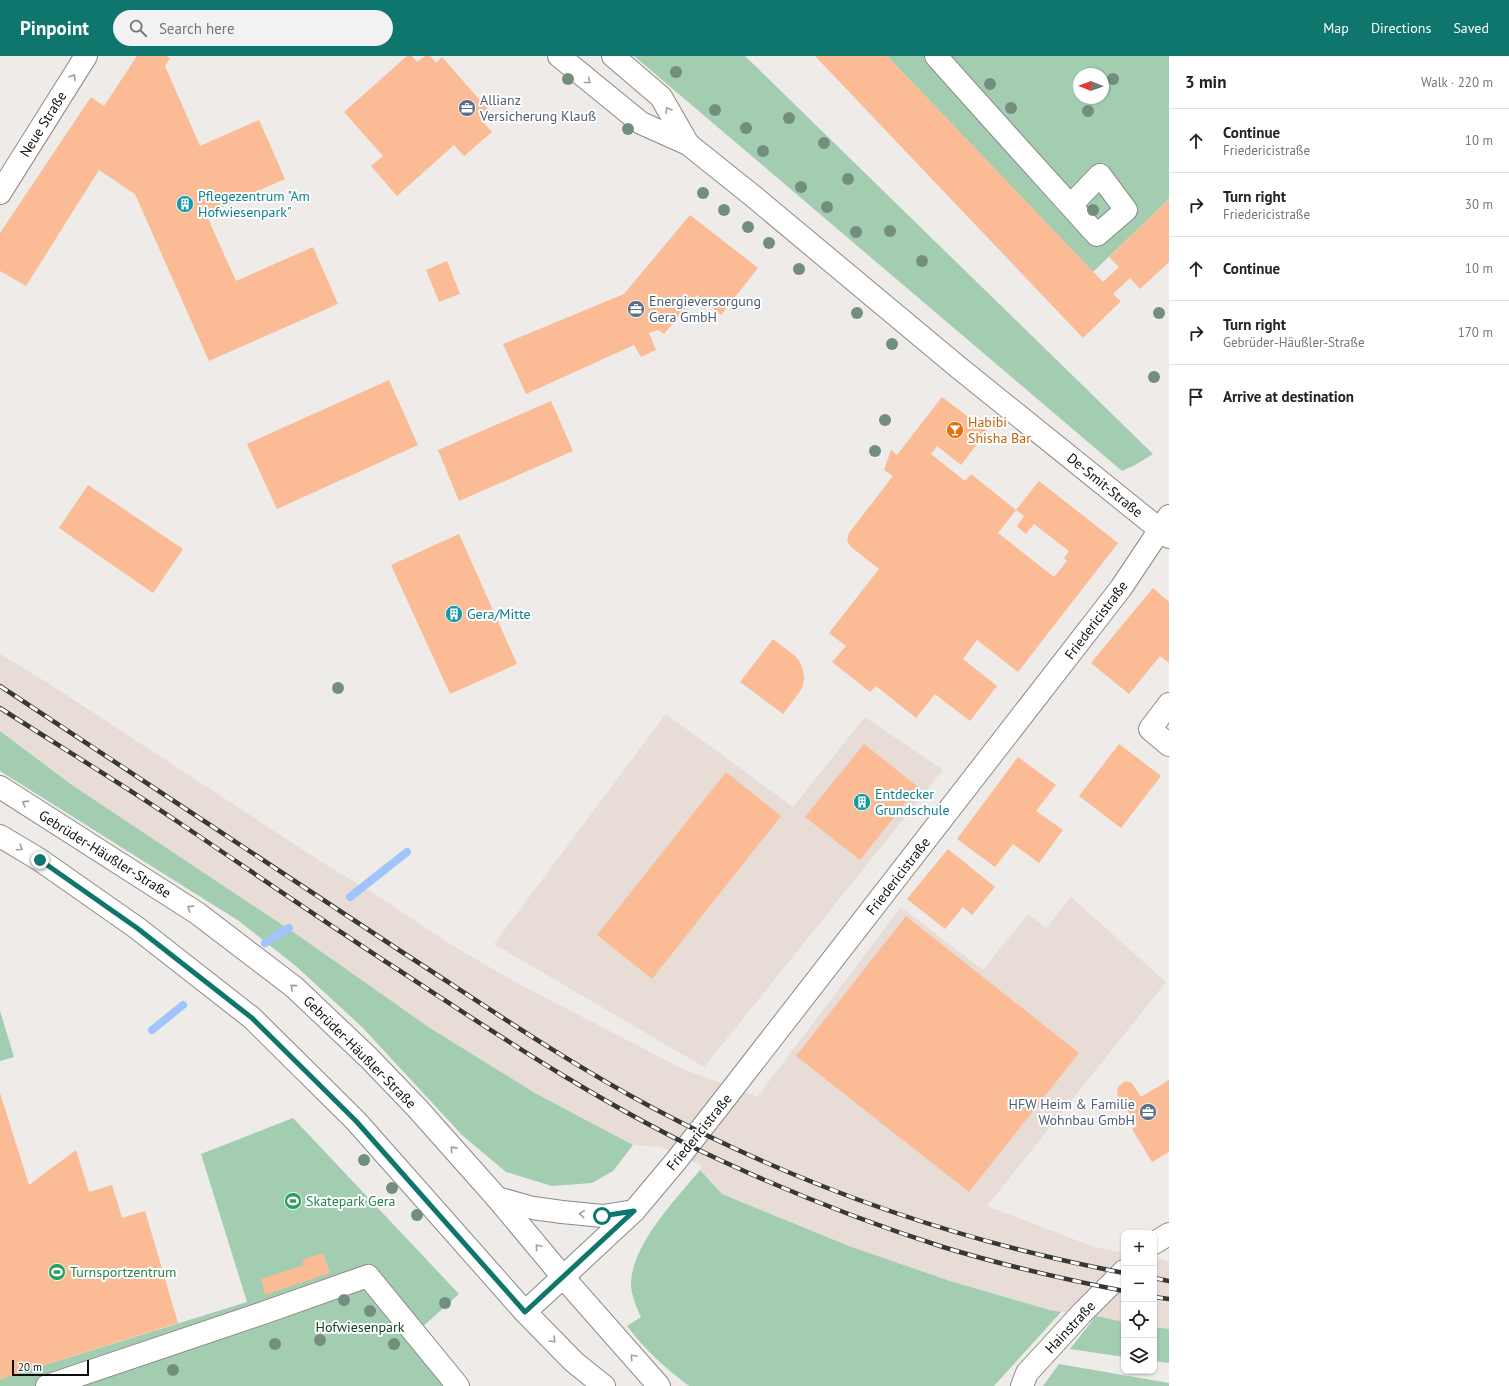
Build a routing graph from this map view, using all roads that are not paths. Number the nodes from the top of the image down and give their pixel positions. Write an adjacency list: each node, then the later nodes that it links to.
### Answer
1 (86, 56): 6 (main road, Neue Straße, one-way to 1)
2 (559, 56): 5 (main road, one-way to 5)
3 (613, 56): 5 (main road, one-way to 3)
4 (936, 56): 7 (main road)
5 (688, 144): 8 (main road, De-Smit-Straße)
6 (0, 193)
7 (1070, 205)
8 (1166, 528): 14 (main road, Friedericistraße)
9 (1169, 704): 10 (main road)
10 (1169, 745)
11 (0, 787): 13 (main road, Gebrüder-Häußler-Straße, one-way to 11)
12 (0, 836): 19 (main road, one-way to 19)
13 (497, 1198): 14 (main road, one-way to 13); 18 (main road, Gebrüder-Häußler-Straße, one-way to 13)
14 (634, 1211): 18 (main road, Friedericistraße)
15 (1169, 1234): 16 (main road)
16 (1157, 1241)
17 (1121, 1274): 24 (main road, Hainstraße)
18 (563, 1277): 19 (main road, Friedericistraße); 23 (main road, Gebrüder-Häußler-Straße, one-way to 18)
19 (525, 1312): 22 (main road, one-way to 22)
20 (48, 1386): 21 (main road)
21 (458, 1386)
22 (604, 1386)
23 (659, 1386)
24 (1022, 1386)

